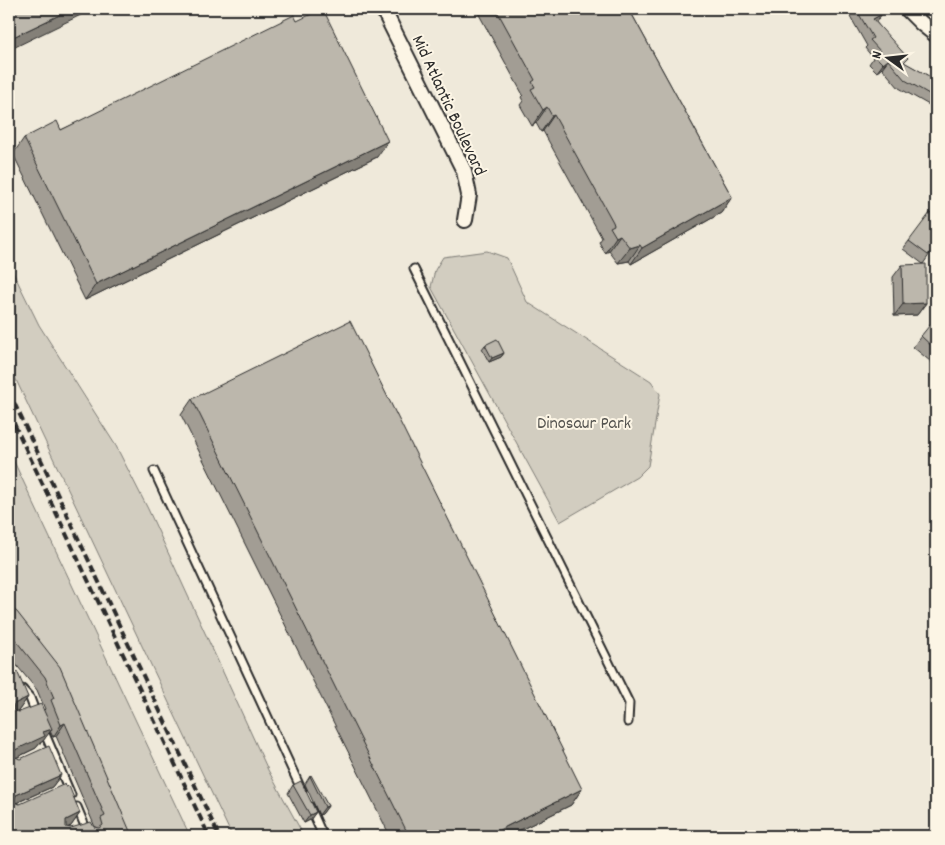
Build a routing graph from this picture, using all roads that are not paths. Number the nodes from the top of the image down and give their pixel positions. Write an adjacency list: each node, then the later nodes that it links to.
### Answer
1 (384, 9): 4 (street, Mid Atlantic Boulevard)
2 (907, 9): 3 (street)
3 (936, 35)
4 (464, 220)
5 (414, 269): 10 (lane)
6 (154, 471): 18 (lane)
7 (19, 685): 8 (lane)
8 (34, 709): 9 (lane); 11 (lane)
9 (26, 712)
10 (628, 722)
11 (51, 747): 12 (lane); 13 (lane)
12 (42, 751)
13 (68, 786): 14 (lane); 15 (lane)
14 (59, 790)
15 (85, 826): 16 (lane); 17 (lane)
16 (77, 829)
17 (89, 836)
18 (323, 836)

